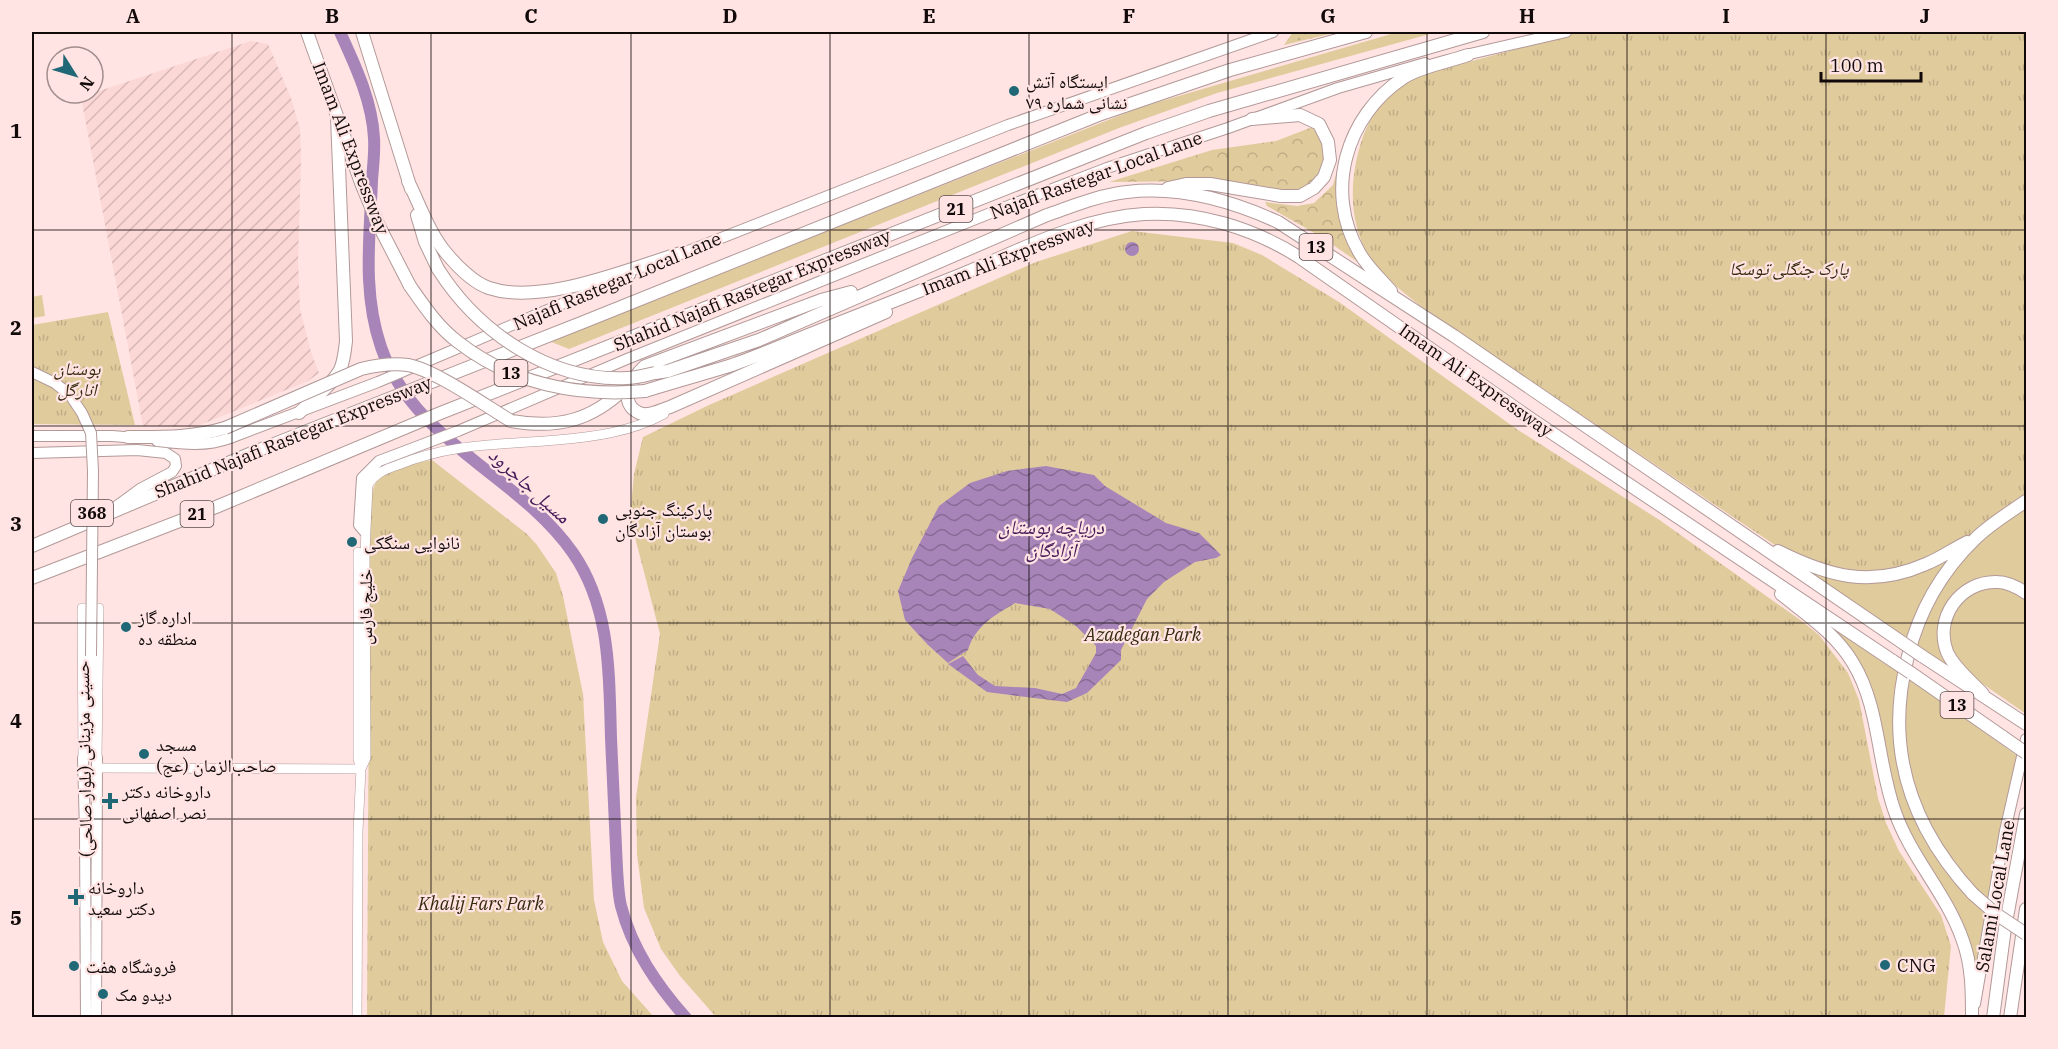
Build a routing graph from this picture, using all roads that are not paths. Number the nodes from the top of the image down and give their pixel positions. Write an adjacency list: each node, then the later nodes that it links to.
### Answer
1 (307, 32): 8 (highway, Imam Ali Expressway / 13)
2 (362, 32): 10 (highway, Imam Ali Expressway / 13)
3 (1273, 32): 12 (main road, Najafi Rastegar Local Lane)
4 (1365, 32): 26 (highway, Shahid Najafi Rastegar Expressway / 21)
5 (1483, 32): 33 (highway, Shahid Najafi Rastegar Expressway / 21)
6 (1566, 32): 7 (main road, Najafi Rastegar Local Lane)
7 (1468, 55): 9 (main road, Najafi Rastegar Local Lane); 15 (highway)
8 (337, 117): 13 (highway, Imam Ali Expressway / 13, bridge); 19 (highway)
9 (1252, 119): 11 (highway); 27 (main road, Najafi Rastegar Local Lane)
10 (408, 181): 12 (highway); 14 (highway, Imam Ali Expressway / 13, bridge)
11 (1152, 191): 14 (highway, Imam Ali Expressway / 13); 15 (highway, Imam Ali Expressway / 13)
12 (684, 252): 19 (main road, Najafi Rastegar Local Lane)
13 (1002, 258): 18 (highway); 32 (highway, Imam Ali Expressway / 13)
14 (890, 282): 17 (highway)
15 (1402, 303): 28 (highway, Imam Ali Expressway / 13)
16 (32, 372): 39 (main road, حسینی مزینانی (بلوار صالحی) / 368, bridge)
17 (632, 381): 18 (highway); 22 (highway, bridge)
18 (711, 389): 27 (main road, خلیج فارس)
19 (299, 413): 22 (main road, Najafi Rastegar Local Lane)
20 (32, 436): 21 (main road, Najafi Rastegar Local Lane)
21 (94, 436): 22 (main road, Najafi Rastegar Local Lane); 23 (main road)
22 (128, 437)
23 (95, 452): 24 (main road); 26 (main road)
24 (32, 453)
25 (2026, 501): 29 (highway)
26 (107, 513): 30 (highway, Shahid Najafi Rastegar Expressway / 21)
27 (365, 532): 40 (main road, خلیج فارس)
28 (1746, 536): 29 (highway); 35 (highway, Imam Ali Expressway / 13, bridge)
29 (1977, 537): 43 (highway, bridge)
30 (32, 546)
31 (358, 552): 40 (main road, خلیج فارس)
32 (1734, 555): 38 (highway, Imam Ali Expressway / 13, bridge); 47 (highway)
33 (32, 578)
34 (2026, 593): 35 (highway)
35 (1983, 694): 36 (highway, Imam Ali Expressway / 13)
36 (2026, 724)
37 (2026, 739): 47 (main road, Salami Local Lane)
38 (2026, 753)
39 (90, 760): 39 (main road, حسینی مزینانی (بلوار صالحی) / 368); 40 (main road); 44 (main road, حسینی مزینانی (بلوار صالحی) / 368); 45 (main road, حسینی مزینانی (بلوار صالحی) / 368)
40 (361, 768): 46 (main road, خلیج فارس)
41 (2026, 814): 48 (highway)
42 (2026, 909): 49 (highway)
43 (2026, 934)
44 (86, 1017)
45 (96, 1017)
46 (357, 1017)
47 (1972, 1017)
48 (1993, 1017)
49 (2010, 1017)

